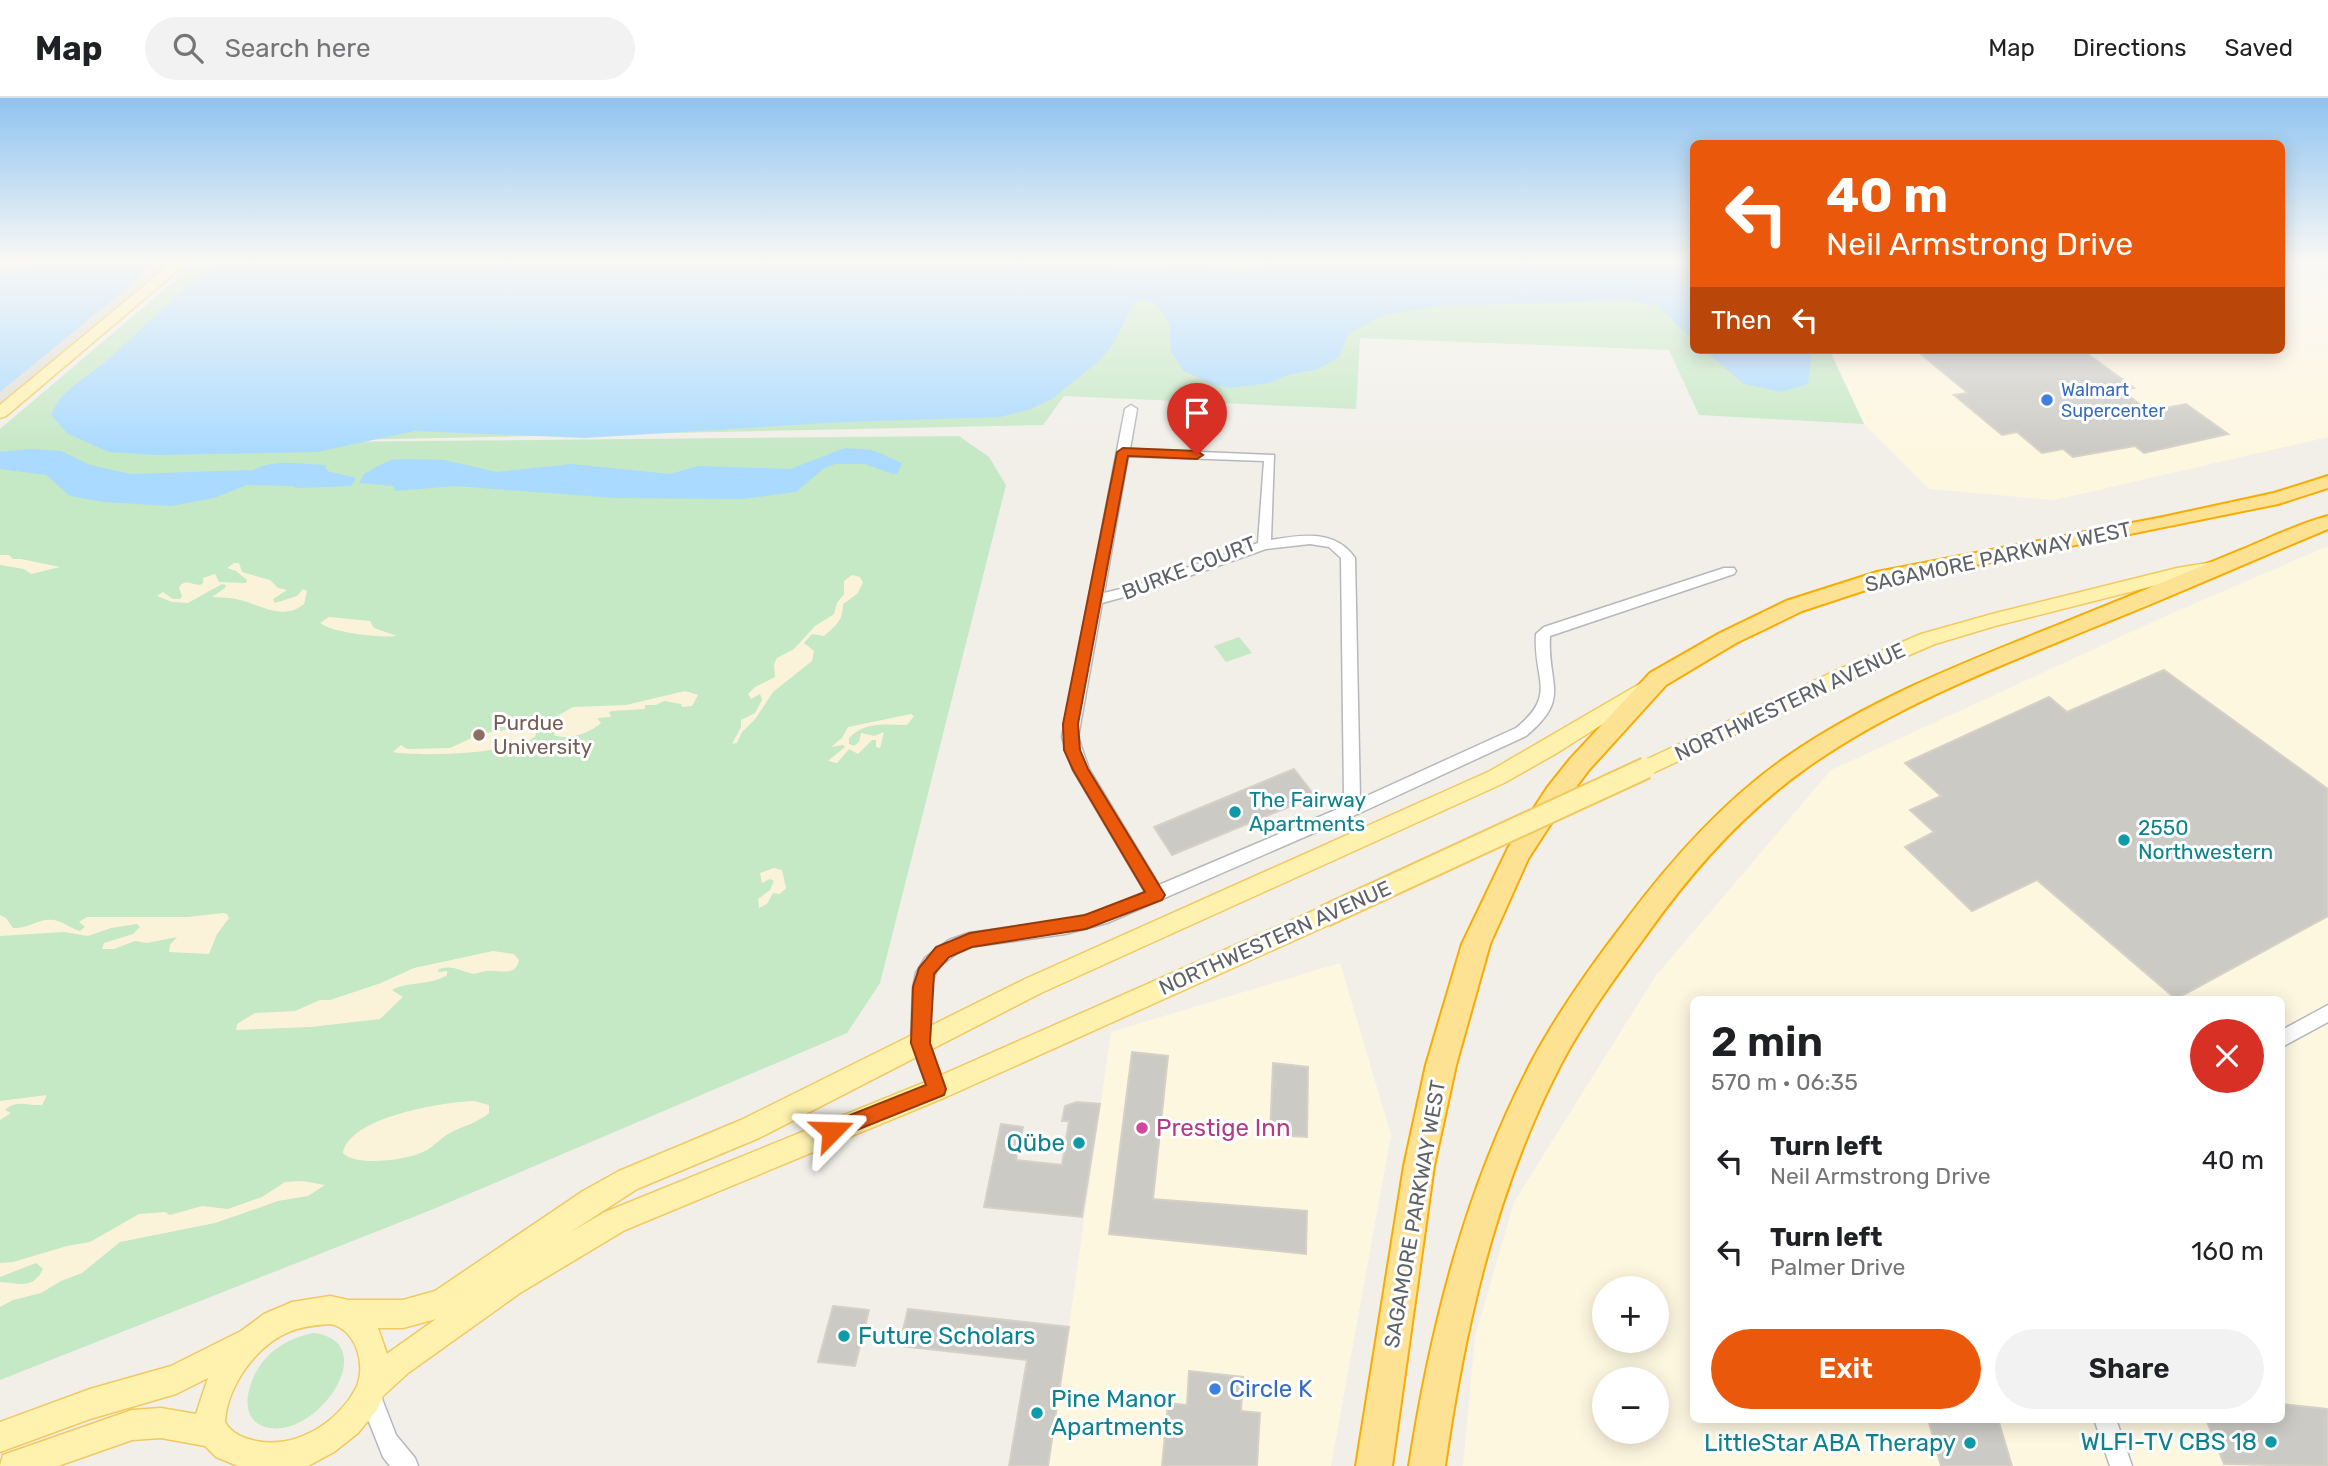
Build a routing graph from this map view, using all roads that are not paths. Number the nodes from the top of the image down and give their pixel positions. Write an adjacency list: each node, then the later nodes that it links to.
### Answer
1 (106, 325): 3 (main road)
2 (1130, 409): 4 (street)
3 (0, 413)
4 (1123, 452): 7 (street, BURKE COURT); 10 (street)
5 (2328, 482): 11 (highway, SAGAMORE PARKWAY WEST)
6 (2328, 522): 8 (highway)
7 (1264, 545): 10 (street, BURKE COURT); 12 (street)
8 (2214, 568): 17 (main road, NORTHWESTERN AVENUE, bridge); 28 (highway)
9 (1729, 571): 12 (street)
10 (1095, 600): 13 (street)
11 (1658, 679): 16 (main road); 27 (highway, SAGAMORE PARKWAY WEST)
12 (1356, 808): 13 (street)
13 (1156, 895): 16 (street)
14 (2328, 1013): 15 (street)
15 (2285, 1038)
16 (920, 1043): 17 (street); 18 (main road)
17 (937, 1089): 20 (main road, NORTHWESTERN AVENUE)
18 (347, 1314): 19 (main road); 20 (main road)
19 (256, 1337): 22 (main road); 23 (main road)
20 (371, 1390): 24 (main road); 26 (street)
21 (2106, 1423): 29 (street)
22 (213, 1432): 24 (main road); 25 (main road)
23 (0, 1437)
24 (297, 1462)
25 (13, 1466)
26 (407, 1466)
27 (1374, 1466)
28 (1427, 1466)
29 (2121, 1466)

